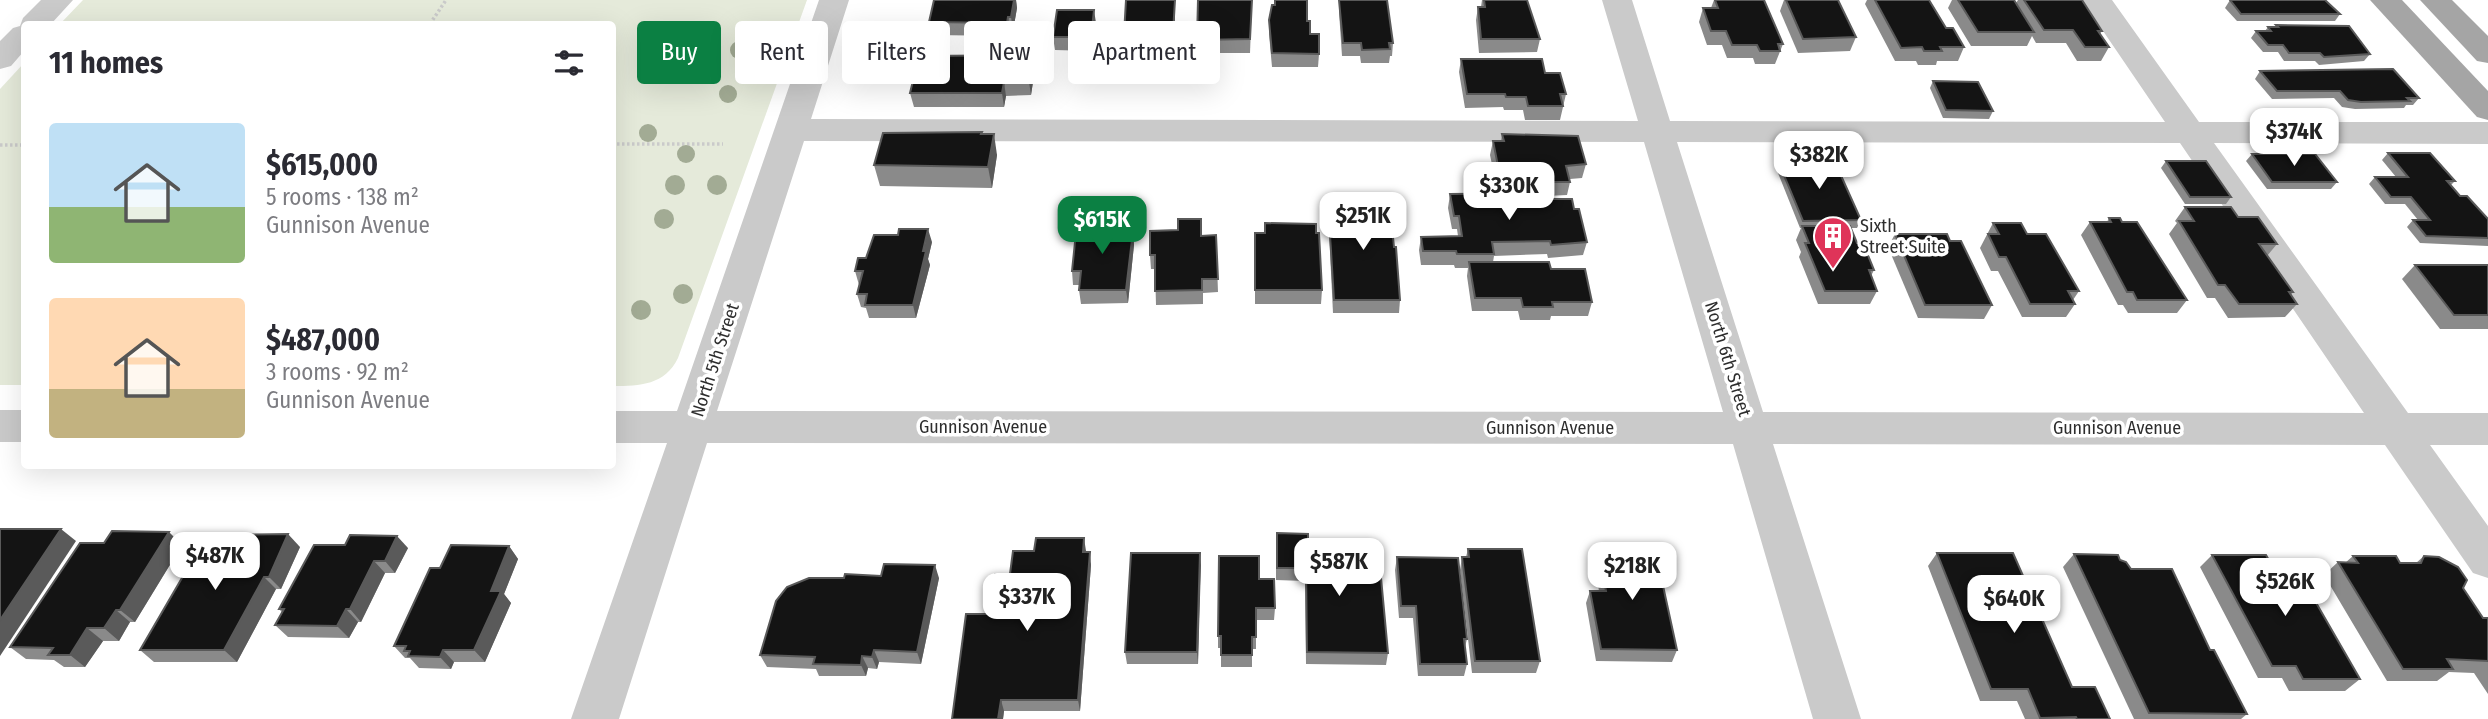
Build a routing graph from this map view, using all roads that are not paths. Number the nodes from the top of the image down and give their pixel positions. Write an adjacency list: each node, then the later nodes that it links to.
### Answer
1 (58, 0): 7 (street)
2 (834, 0): 12 (street, North 5th Street)
3 (1617, 0): 13 (street, North 6th Street)
4 (2097, 0): 14 (street)
5 (2385, 0): 11 (main road)
6 (2435, 0): 9 (main road)
7 (37, 21)
8 (21, 37): 10 (street)
9 (2488, 54)
10 (0, 59)
11 (2488, 110)
12 (791, 130): 13 (street); 19 (street, North 5th Street)
13 (1656, 133): 14 (street); 20 (street, North 6th Street)
14 (2190, 133): 15 (street); 21 (street)
15 (2488, 134)
16 (0, 426): 17 (street)
17 (21, 426)
18 (616, 427): 19 (street, Gunnison Avenue)
19 (693, 427): 20 (street, Gunnison Avenue); 24 (street, North 5th Street)
20 (1749, 428): 21 (street, Gunnison Avenue); 25 (street, North 6th Street)
21 (2397, 429): 22 (street, Gunnison Avenue); 23 (street)
22 (2488, 429)
23 (2488, 560)
24 (595, 719)
25 (1837, 719)

